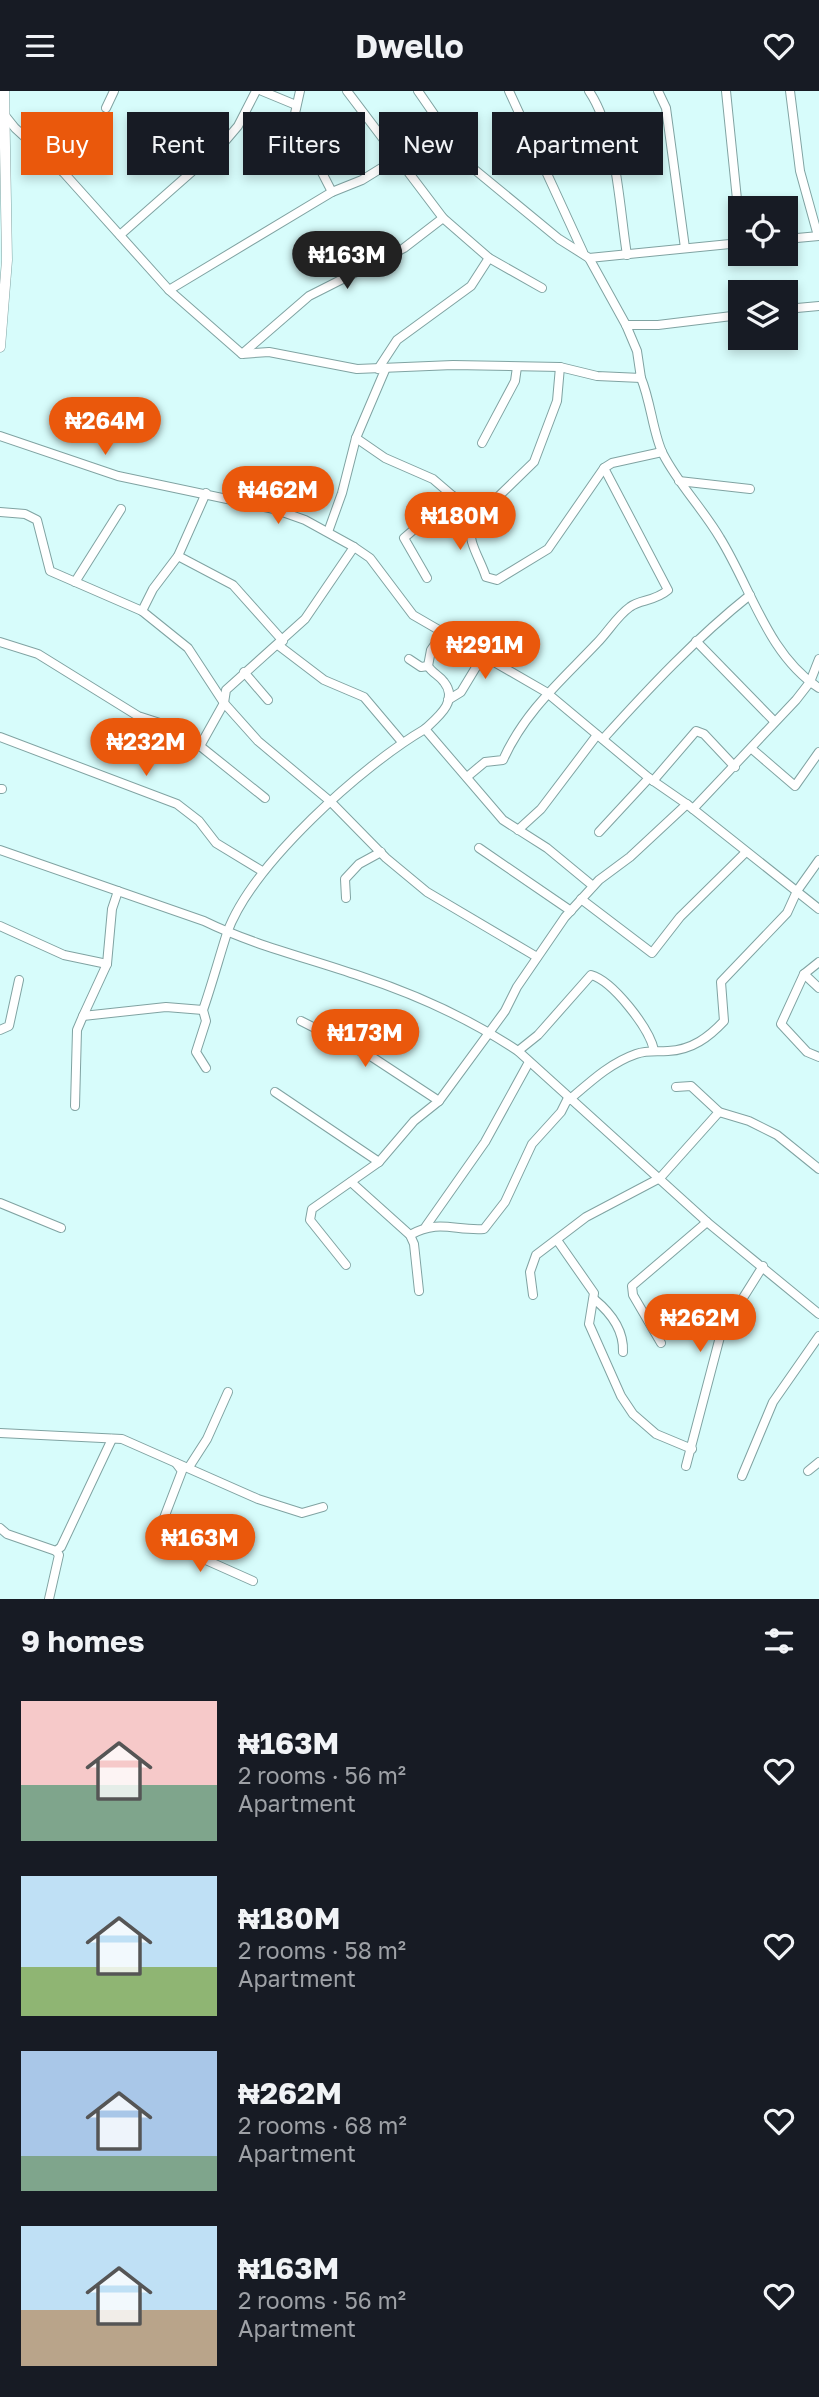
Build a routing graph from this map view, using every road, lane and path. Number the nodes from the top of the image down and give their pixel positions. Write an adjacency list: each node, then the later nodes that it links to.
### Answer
1 (4, 91): 15 (main road)
2 (114, 91): 14 (street)
3 (256, 91): 22 (street)
4 (262, 91): 13 (street)
5 (300, 91): 13 (street)
6 (347, 91): 16 (street)
7 (418, 91): 27 (street)
8 (509, 91): 27 (street)
9 (589, 91): 28 (street)
10 (658, 91): 26 (street)
11 (726, 91): 20 (street)
12 (790, 91): 23 (street)
13 (296, 104): 19 (street)
14 (106, 108)
15 (1, 113): 22 (street); 33 (main road)
16 (379, 131)
17 (379, 170): 19 (street)
18 (409, 175): 21 (street)
19 (332, 192): 31 (street)
20 (737, 196)
21 (443, 218): 29 (street); 38 (street)
22 (120, 235): 31 (street)
23 (818, 236): 24 (street)
24 (798, 238)
25 (728, 244): 26 (street)
26 (685, 249): 28 (street)
27 (586, 255): 28 (street); 36 (street)
28 (627, 255)
29 (489, 258): 30 (street); 41 (street)
30 (542, 288)
31 (169, 290): 38 (street)
32 (819, 306): 34 (street)
33 (2, 308): 37 (main road)
34 (798, 308)
35 (728, 316): 36 (street)
36 (626, 325): 42 (street)
37 (0, 347)
38 (242, 354): 41 (street)
39 (517, 367): 40 (street); 41 (street); 45 (street)
40 (560, 367): 42 (street); 54 (street)
41 (382, 370): 44 (street)
42 (641, 378): 46 (street)
43 (0, 436): 50 (street)
44 (356, 438): 51 (street); 55 (street)
45 (481, 443)
46 (662, 452): 47 (street); 48 (street)
47 (604, 468): 54 (street); 75 (street)
48 (679, 481): 49 (street); 60 (street)
49 (750, 489)
50 (206, 493): 55 (street); 57 (street)
51 (453, 496): 54 (street); 58 (street)
52 (121, 509): 59 (street)
53 (0, 512): 59 (street)
54 (475, 515)
55 (328, 532): 56 (street)
56 (354, 547): 62 (street); 65 (street)
57 (178, 556): 61 (street); 65 (street)
58 (427, 578)
59 (75, 582): 61 (street)
60 (750, 595): 63 (street); 71 (street)
61 (142, 611): 78 (street)
62 (442, 634): 66 (street); 69 (street)
63 (696, 641): 79 (street); 82 (street)
64 (0, 642): 84 (street)
65 (280, 643): 70 (street); 83 (street)
66 (484, 655): 74 (street); 75 (street)
67 (410, 659): 69 (street)
68 (819, 659): 71 (street)
69 (428, 666): 72 (street)
70 (244, 672): 76 (street); 78 (street)
71 (810, 682): 73 (street); 79 (street)
72 (447, 687): 74 (street); 77 (street)
73 (819, 688)
74 (461, 692): 77 (street)
75 (546, 692): 82 (street); 88 (street)
76 (268, 700)
77 (448, 700): 80 (street)
78 (225, 703): 84 (street); 91 (street)
79 (774, 721): 85 (street)
80 (425, 729): 83 (street); 88 (street)
81 (0, 737): 100 (street)
82 (600, 737): 89 (street); 93 (street)
83 (402, 742): 91 (street)
84 (200, 746): 90 (street)
85 (752, 749): 86 (street); 87 (street)
86 (819, 752)
87 (736, 767): 89 (street); 92 (street)
88 (467, 777): 93 (street)
89 (651, 779): 92 (street); 94 (street)
90 (265, 798)
91 (331, 802): 97 (street); 100 (street)
92 (690, 806): 98 (street); 101 (street)
93 (518, 830): 101 (street)
94 (599, 832)
95 (479, 848): 107 (street)
96 (0, 850): 102 (street)
97 (381, 852): 104 (street); 110 (street)
98 (746, 852): 103 (street); 105 (street)
99 (819, 860): 103 (street)
100 (262, 871): 109 (street)
101 (593, 886): 105 (street)
102 (118, 891): 109 (street); 112 (street)
103 (797, 891): 106 (street); 121 (street)
104 (346, 898)
105 (581, 899): 107 (street)
106 (819, 909)
107 (571, 911): 110 (street)
108 (0, 926): 112 (street)
109 (228, 933): 116 (street); 120 (street)
110 (537, 957): 120 (street)
111 (819, 962): 113 (street)
112 (107, 964): 117 (street)
113 (804, 974): 115 (street); 123 (street)
114 (19, 980): 119 (street)
115 (819, 988)
116 (203, 1010): 117 (street); 125 (street)
117 (83, 1017): 130 (street)
118 (301, 1021): 129 (street)
119 (0, 1030)
120 (488, 1031): 122 (street); 129 (street)
121 (654, 1050): 122 (street); 128 (street)
122 (518, 1051): 124 (street)
123 (819, 1057)
124 (529, 1062): 128 (street); 138 (street)
125 (206, 1067)
126 (676, 1087): 131 (street)
127 (275, 1092): 132 (street)
128 (568, 1099): 134 (street); 138 (street)
129 (439, 1101): 132 (street)
130 (75, 1107)
131 (719, 1112): 133 (street); 134 (street)
132 (379, 1162): 135 (street)
133 (819, 1169)
134 (660, 1178): 137 (street); 141 (street)
135 (351, 1182): 140 (street); 142 (street)
136 (0, 1203): 139 (street)
137 (707, 1222): 143 (street); 149 (street)
138 (426, 1226): 140 (street)
139 (61, 1228)
140 (410, 1235): 144 (street)
141 (556, 1240): 145 (street); 146 (street)
142 (346, 1265)
143 (763, 1266): 147 (street); 154 (street)
144 (419, 1291)
145 (533, 1295)
146 (594, 1299): 150 (street); 154 (street)
147 (819, 1314)
148 (819, 1336): 160 (street)
149 (661, 1343)
150 (623, 1352)
151 (228, 1392): 158 (street)
152 (0, 1433): 153 (street)
153 (112, 1439): 156 (street); 163 (street)
154 (692, 1449): 157 (street)
155 (819, 1462): 159 (street)
156 (176, 1463): 158 (street); 164 (street)
157 (686, 1466)
158 (189, 1467): 161 (street)
159 (808, 1471)
160 (742, 1476)
161 (323, 1507)
162 (0, 1528): 163 (street)
163 (57, 1551): 165 (street)
164 (253, 1581)
165 (49, 1599)

